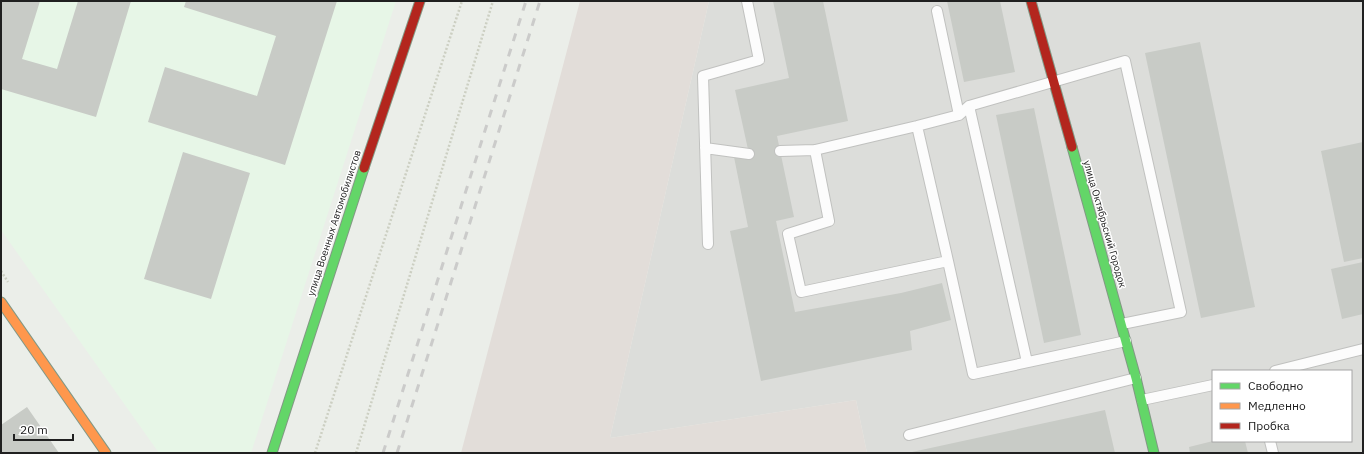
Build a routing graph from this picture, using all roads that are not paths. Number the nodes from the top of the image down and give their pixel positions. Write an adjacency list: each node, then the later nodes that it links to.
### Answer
1 (420, 1): 27 (street, улица Военных Автомобилистов)
2 (747, 1): 9 (lane)
3 (1031, 1): 5 (street, улица Октябрьский Городок)
4 (937, 11): 7 (lane)
5 (1053, 81): 6 (lane); 16 (street, улица Октябрьский Городок); 16 (lane)
6 (969, 106): 7 (lane); 19 (lane)
7 (959, 115): 8 (lane)
8 (917, 126): 10 (lane); 14 (lane)
9 (705, 148): 12 (lane); 13 (lane)
10 (815, 150): 11 (lane); 14 (lane)
11 (780, 151)
12 (749, 154)
13 (708, 244)
14 (948, 261): 19 (lane)
15 (2, 304): 26 (street)
16 (1122, 324): 17 (street, улица Октябрьский Городок)
17 (1126, 341): 19 (lane); 21 (street, улица Октябрьский Городок)
18 (1363, 349): 20 (lane)
19 (1027, 362)
20 (1279, 370)
21 (1136, 378): 23 (street, улица Октябрьский Городок); 24 (lane)
22 (1212, 385): 23 (lane)
23 (1142, 400): 28 (street, улица Октябрьский Городок)
24 (909, 435)
25 (1270, 442): 29 (lane)
26 (106, 453)
27 (272, 453)
28 (1154, 453)
29 (1273, 453)

